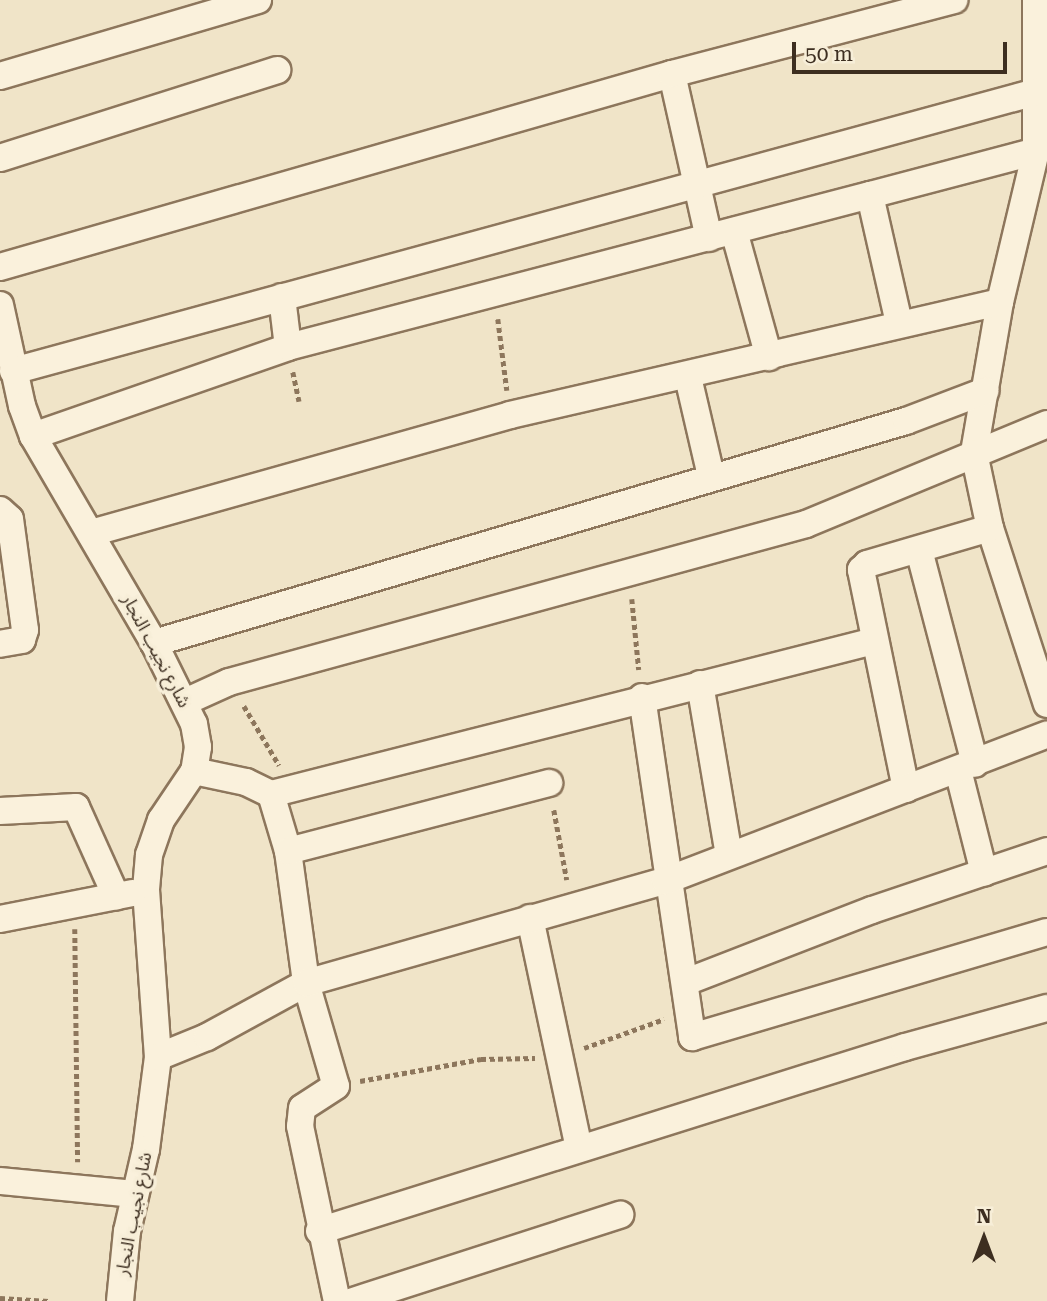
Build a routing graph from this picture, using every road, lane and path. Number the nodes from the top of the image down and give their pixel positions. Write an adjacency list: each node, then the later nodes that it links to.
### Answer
1 (258, 0): 6 (street)
2 (954, 0): 5 (street)
3 (1036, 0): 7 (street)
4 (277, 70): 9 (street)
5 (672, 74): 10 (street); 14 (street)
6 (0, 76)
7 (1039, 91): 8 (street); 10 (street)
8 (1036, 151): 11 (street); 17 (street)
9 (0, 158)
10 (693, 184): 13 (street); 16 (street)
11 (870, 195): 12 (street); 19 (street)
12 (734, 231): 13 (street); 21 (street)
13 (709, 238): 15 (street)
14 (0, 267)
15 (495, 295): 20 (street); 25 (path)
16 (282, 297): 20 (street); 22 (street)
17 (1000, 302): 19 (street); 24 (street)
18 (0, 305): 22 (street, شارع نجيب النجار)
19 (899, 323): 21 (street)
20 (288, 347): 27 (street)
21 (769, 357): 23 (street)
22 (13, 371): 27 (street, شارع نجيب النجار)
23 (688, 377): 25 (street); 29 (street)
24 (985, 391): 28 (street); 29 (street)
25 (510, 415): 32 (street)
26 (1047, 424): 28 (street)
27 (33, 436): 32 (street, شارع نجيب النجار)
28 (974, 453): 31 (street); 34 (street)
29 (711, 476): 36 (street)
30 (0, 510): 37 (street)
31 (990, 528): 33 (street); 40 (street)
32 (91, 533): 36 (street, شارع نجيب النجار)
33 (919, 550): 35 (street); 44 (street)
34 (629, 570): 38 (street); 41 (path)
35 (874, 641): 39 (street); 47 (street)
36 (154, 643): 42 (street, شارع نجيب النجار)
37 (0, 644)
38 (229, 682): 42 (street); 48 (path)
39 (700, 684): 41 (street); 52 (street)
40 (1046, 694)
41 (642, 697): 48 (street); 54 (street)
42 (184, 702): 45 (street, شارع نجيب النجار)
43 (1047, 734): 44 (street)
44 (967, 767): 47 (street); 53 (street)
45 (194, 771): 48 (street); 55 (street, شارع نجيب النجار)
46 (549, 783): 50 (street); 58 (path)
47 (906, 789): 52 (street)
48 (281, 791): 50 (street)
49 (0, 811): 56 (street)
50 (288, 851): 63 (street)
51 (1047, 851): 53 (street)
52 (729, 856): 54 (street)
53 (984, 873): 62 (street)
54 (665, 881): 58 (street); 62 (street)
55 (146, 890): 56 (street); 66 (street, شارع نجيب النجار)
56 (116, 896): 57 (street)
57 (75, 904): 60 (street); 71 (path)
58 (571, 905): 59 (street)
59 (530, 918): 63 (street); 67 (street)
60 (0, 919)
61 (1047, 932): 65 (street)
62 (686, 982): 65 (street)
63 (306, 983): 66 (street); 68 (street)
64 (1047, 1008): 69 (street)
65 (688, 1010): 67 (path)
66 (158, 1056): 72 (street, شارع نجيب النجار)
67 (558, 1058): 68 (path); 69 (street)
68 (336, 1086): 74 (street)
69 (579, 1149): 74 (street)
70 (0, 1181): 71 (street)
71 (78, 1189): 72 (street)
72 (134, 1194): 77 (street, شارع نجيب النجار)
73 (620, 1215): 79 (street)
74 (319, 1231): 78 (street)
75 (3, 1299): 76 (path)
76 (49, 1301)
77 (120, 1301)
78 (337, 1301)
79 (353, 1301)

